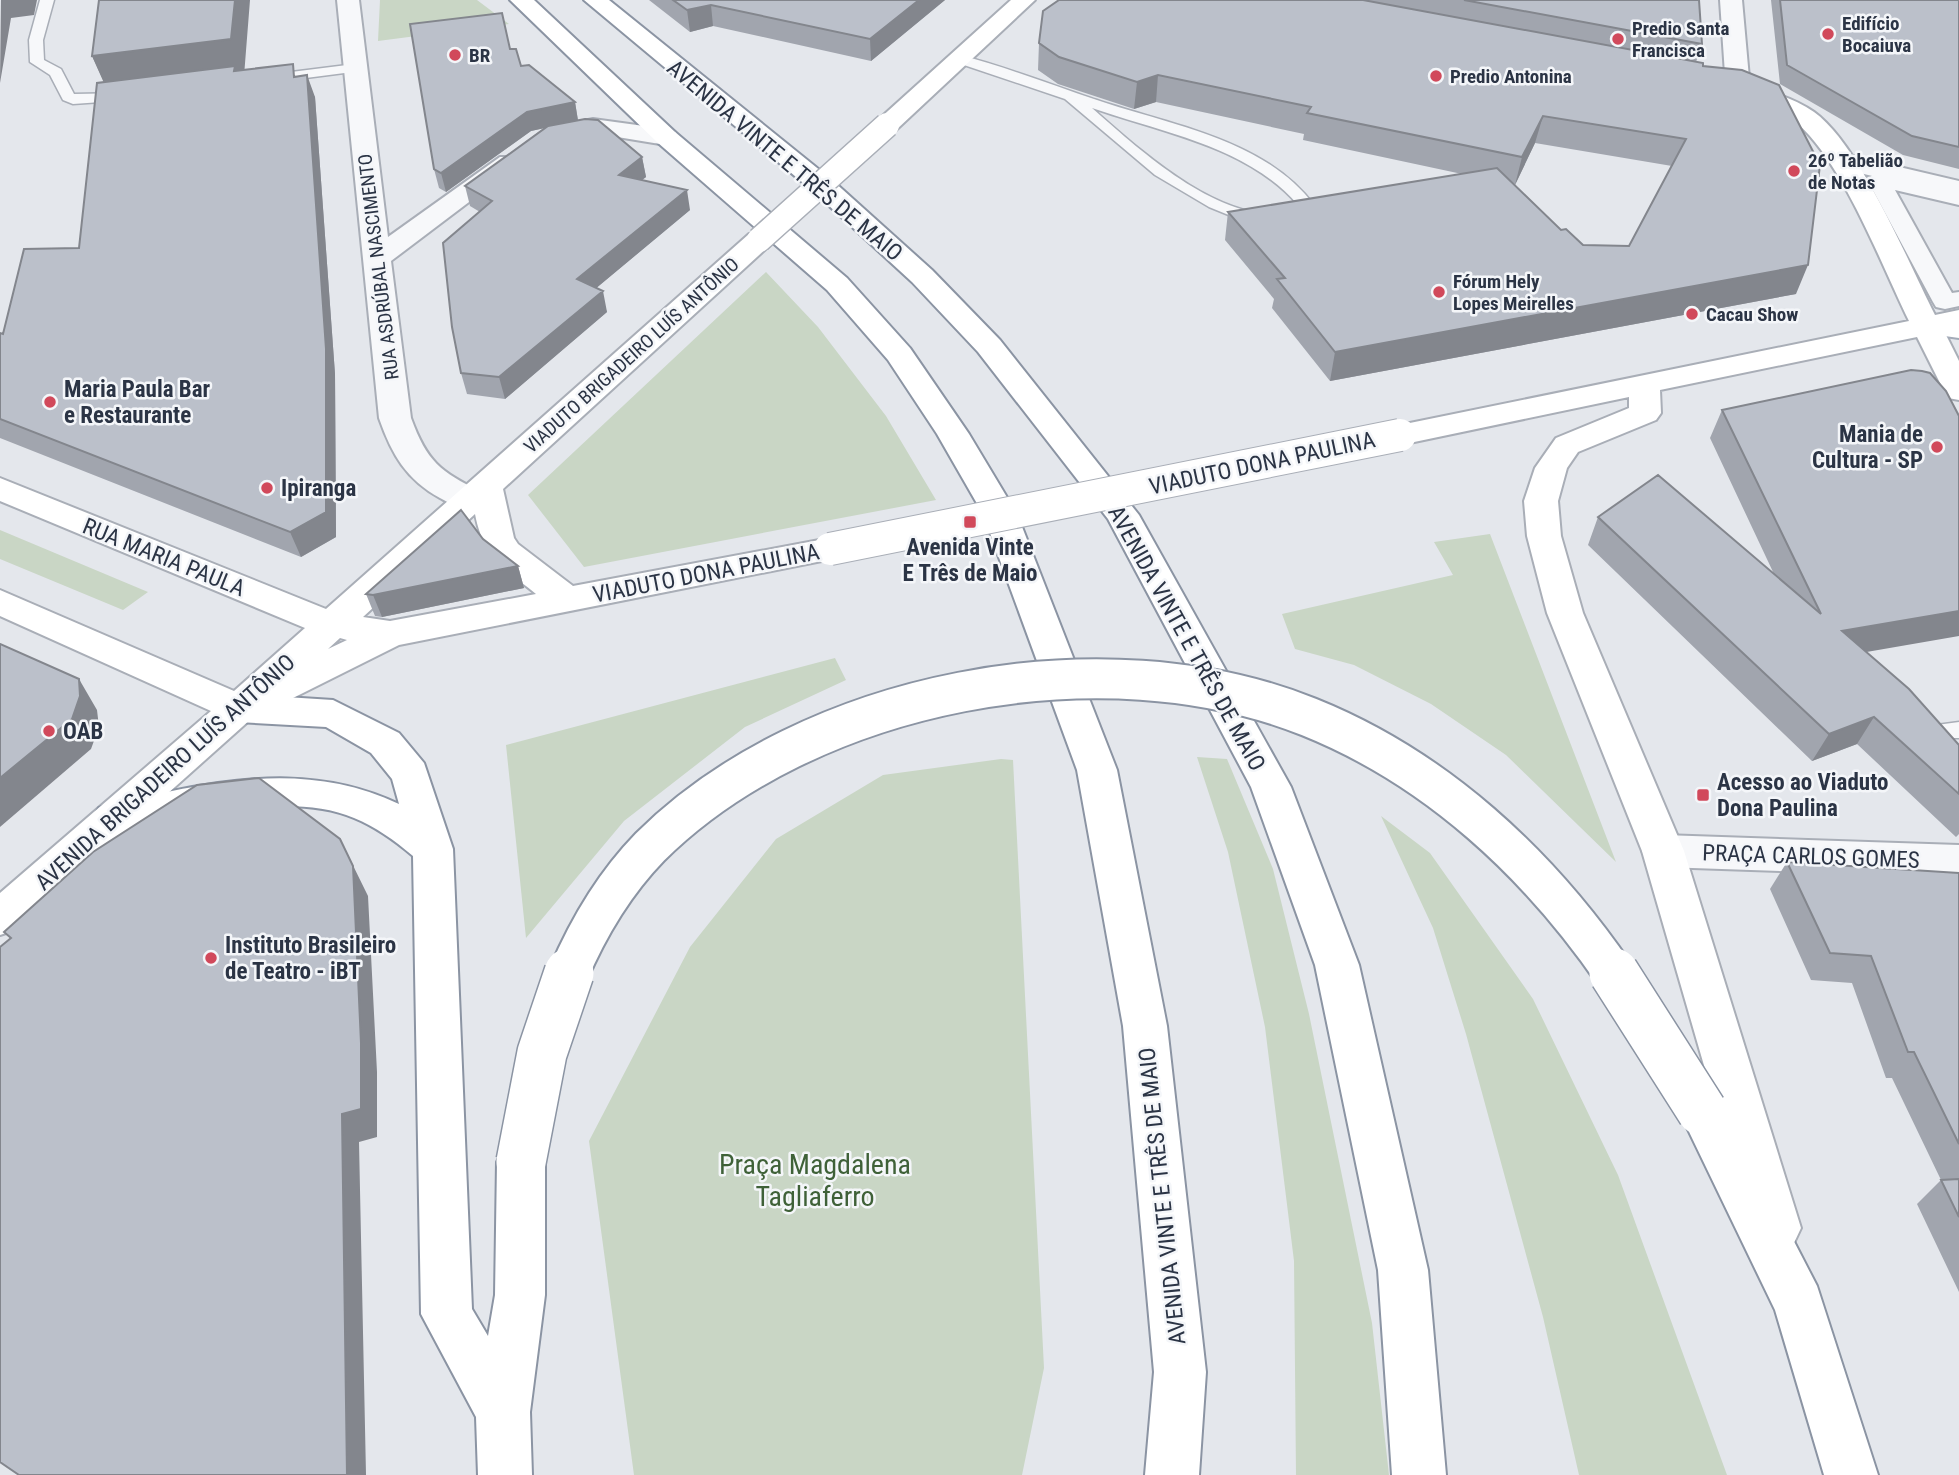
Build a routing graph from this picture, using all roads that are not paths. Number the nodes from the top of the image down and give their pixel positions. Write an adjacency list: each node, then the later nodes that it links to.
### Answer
1 (47, 0): 13 (lane)
2 (348, 0): 8 (street, RUA ASDRÚBAL NASCIMENTO)
3 (521, 0): 14 (main road, AVENIDA VINTE E TRÊS DE MAIO)
4 (595, 0): 41 (main road, AVENIDA VINTE E TRÊS DE MAIO)
5 (1024, 0): 7 (main road)
6 (1731, 0): 11 (street)
7 (960, 59): 12 (lane); 26 (main road, VIADUTO BRIGADEIRO LUÍS ANTÔNIO, bridge)
8 (355, 68): 9 (lane); 18 (street, RUA ASDRÚBAL NASCIMENTO)
9 (257, 81)
10 (1714, 85): 11 (main road)
11 (1738, 89): 15 (main road)
12 (1069, 95): 12 (lane)
13 (138, 96)
14 (666, 137): 18 (street); 40 (main road, AVENIDA VINTE E TRÊS DE MAIO)
15 (1844, 162): 16 (street); 21 (main road)
16 (1959, 189)
17 (1959, 198): 19 (street)
18 (375, 260): 26 (street, RUA ASDRÚBAL NASCIMENTO)
19 (1959, 299)
20 (1959, 320): 21 (main road, VIADUTO DONA PAULINA)
21 (1926, 326): 22 (main road); 23 (main road, VIADUTO DONA PAULINA); 24 (main road)
22 (1959, 329)
23 (1644, 384): 27 (main road, VIADUTO DONA PAULINA, bridge); 34 (main road)
24 (1959, 391)
25 (0, 489): 29 (main road, RUA MARIA PAULA)
26 (478, 493): 27 (main road); 29 (main road, VIADUTO BRIGADEIRO LUÍS ANTÔNIO)
27 (567, 600): 30 (main road, VIADUTO DONA PAULINA)
28 (0, 602): 31 (main road)
29 (329, 624): 30 (main road, VIADUTO DONA PAULINA); 31 (main road, AVENIDA BRIGADEIRO LUÍS ANTÔNIO)
30 (390, 634): 31 (main road, VIADUTO DONA PAULINA)
31 (238, 708): 32 (main road, AVENIDA BRIGADEIRO LUÍS ANTÔNIO); 33 (main road)
32 (113, 819): 33 (main road); 36 (main road, AVENIDA BRIGADEIRO LUÍS ANTÔNIO)
33 (433, 849): 38 (main road)
34 (1663, 851): 35 (street, PRAÇA CARLOS GOMES); 37 (main road)
35 (1959, 861)
36 (0, 918)
37 (1799, 1304): 38 (main road, bridge); 42 (main road)
38 (503, 1412): 39 (main road)
39 (505, 1475)
40 (1172, 1475)
41 (1419, 1475)
42 (1851, 1475)

